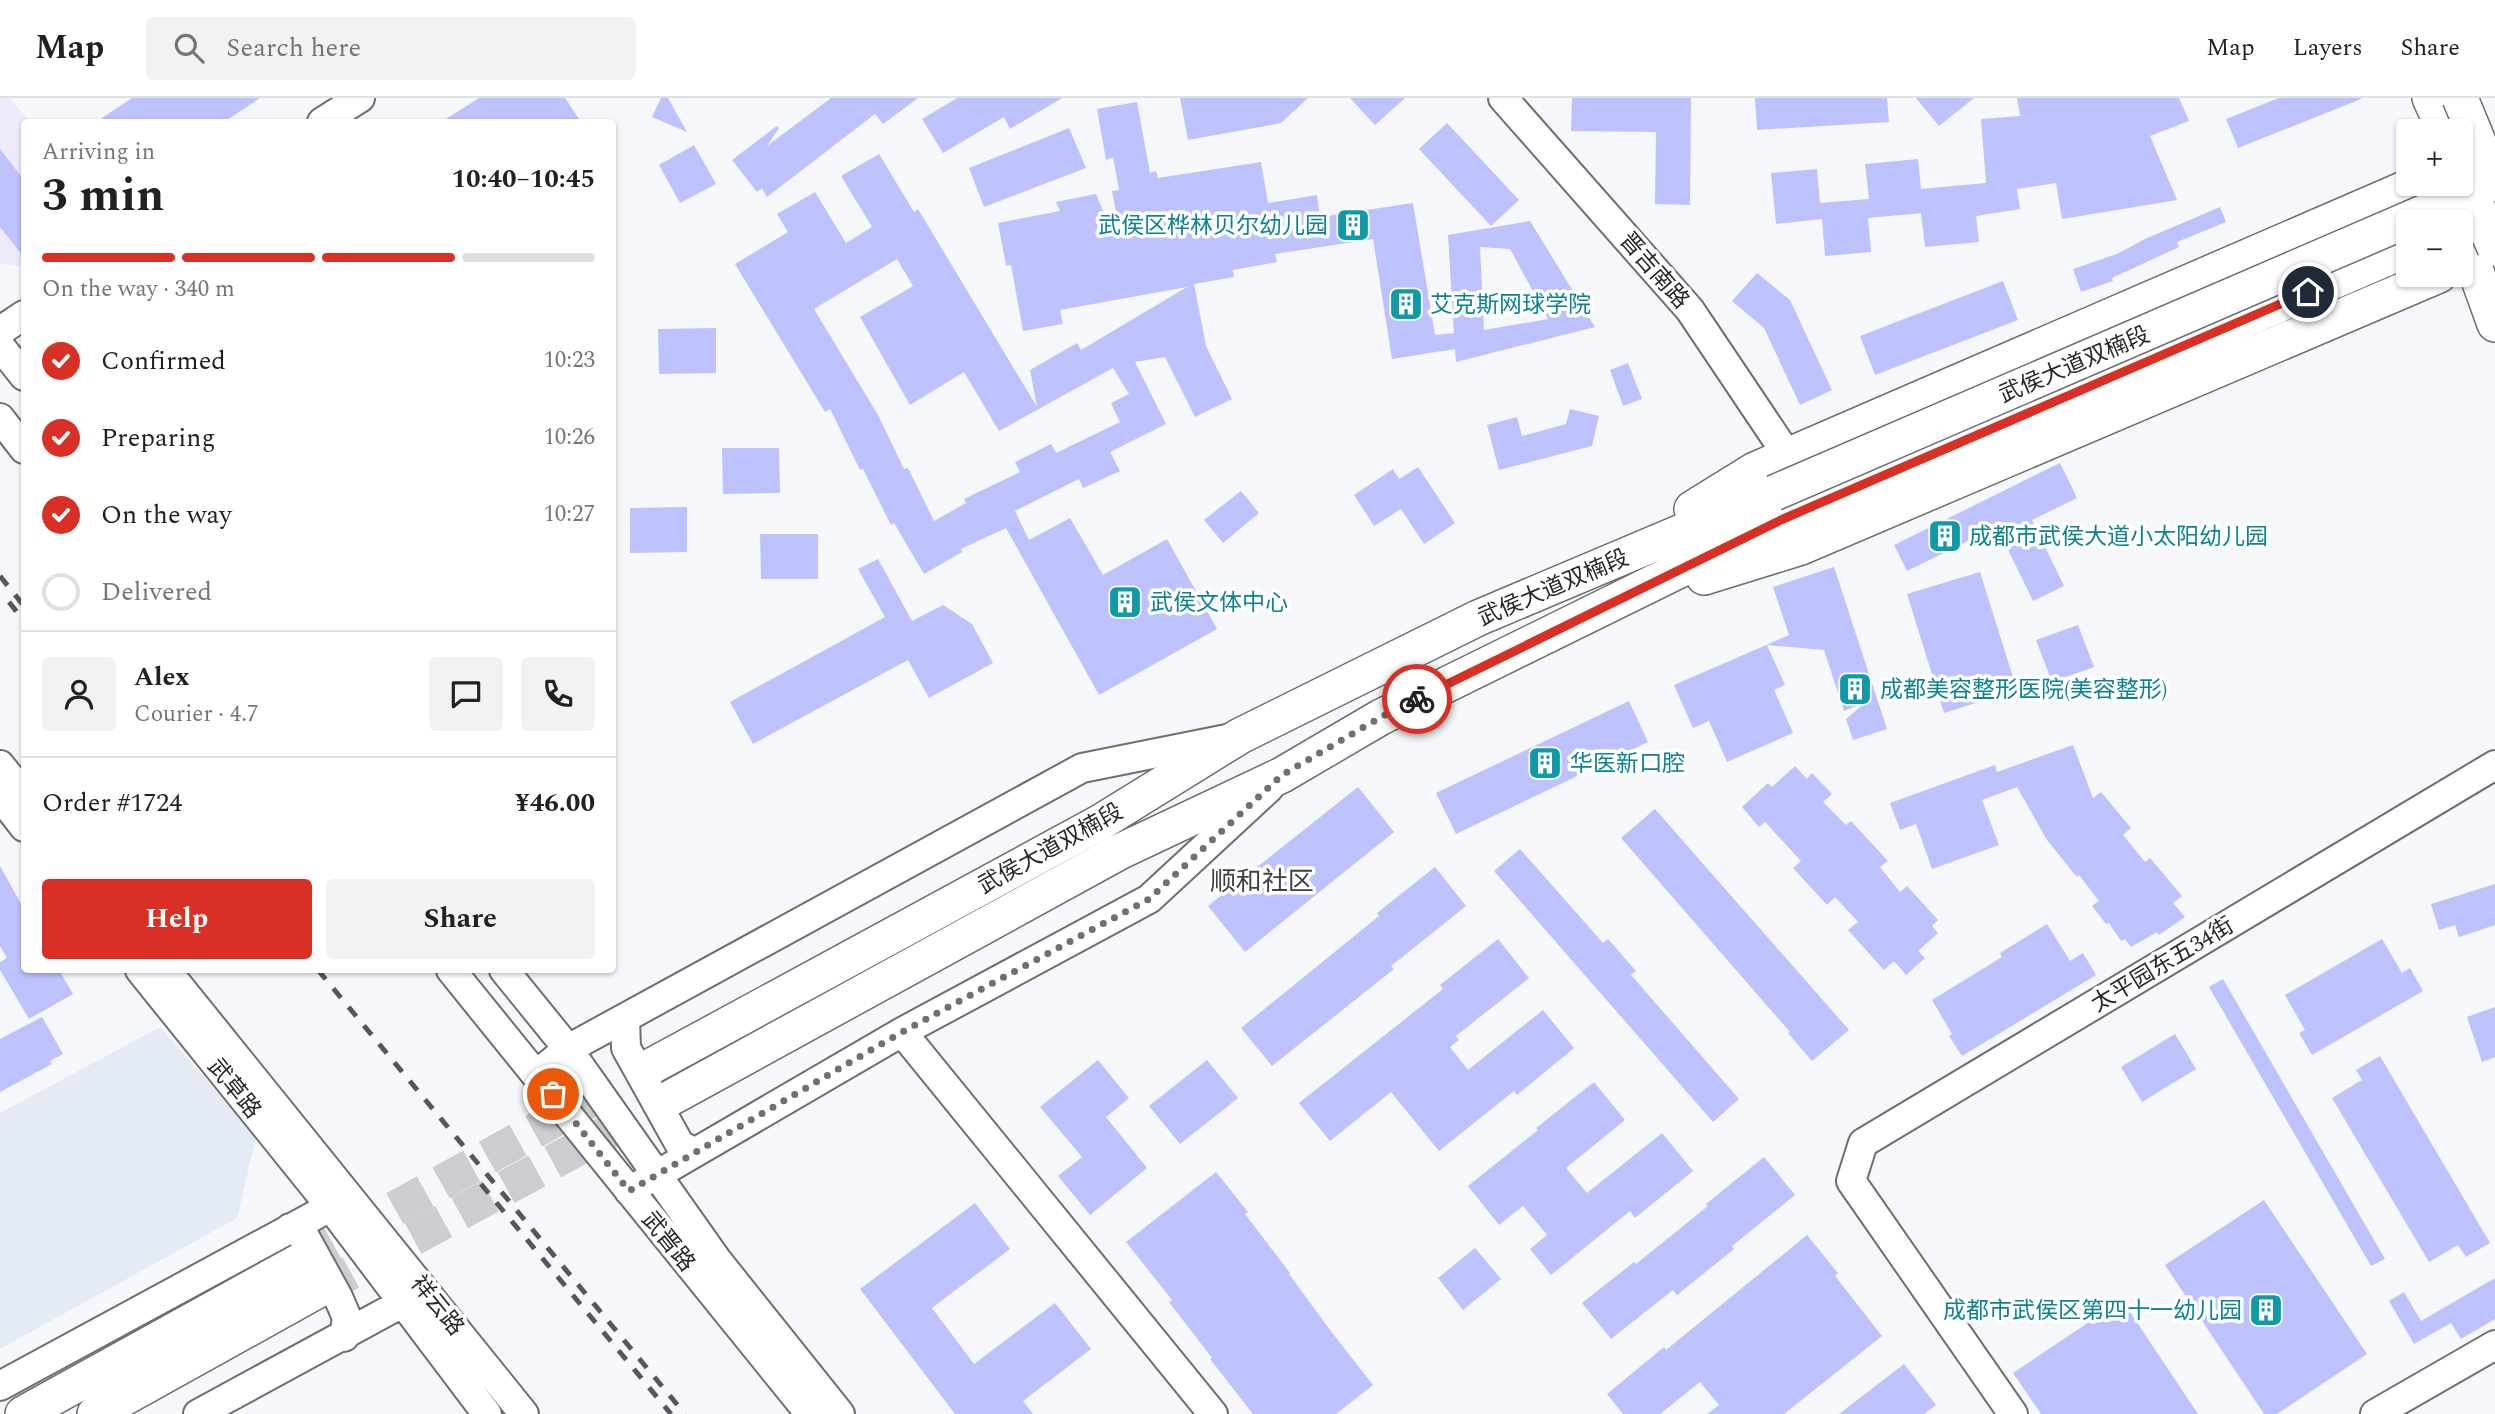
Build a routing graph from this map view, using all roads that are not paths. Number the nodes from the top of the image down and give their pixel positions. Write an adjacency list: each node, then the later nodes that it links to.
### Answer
1 (360, 98): 6 (street)
2 (1503, 98): 26 (street, 晋吉南路)
3 (2409, 98): 7 (main road)
4 (2430, 98): 8 (main road)
5 (2460, 98): 11 (main road, bridge)
6 (327, 119)
7 (2418, 119)
8 (2440, 119)
9 (2495, 149): 10 (main road)
10 (2473, 160)
11 (2495, 183): 27 (main road, 武侯大道双楠段, bridge)
12 (2396, 193): 26 (main road)
13 (2467, 196): 17 (main road, bridge)
14 (2495, 211): 15 (main road)
15 (2473, 220)
16 (2396, 254): 27 (main road, 武侯大道双楠段)
17 (2481, 256): 20 (main road)
18 (2411, 287): 29 (main road)
19 (21, 317): 21 (street)
20 (2495, 324)
21 (0, 331)
22 (0, 346): 23 (street)
23 (21, 372)
24 (0, 418): 25 (street)
25 (21, 445)
26 (1788, 456): 28 (main road)
27 (1779, 506): 28 (main road, 武侯大道双楠段); 29 (main road, 武侯大道双楠段)
28 (1598, 567): 30 (main road, 武侯大道双楠段)
29 (1594, 612): 33 (main road, 武侯大道双楠段)
30 (1240, 736): 41 (street); 44 (main road, 武侯大道双楠段)
31 (0, 765): 34 (street)
32 (2495, 765): 65 (street, 太平园东五34街)
33 (1282, 775): 42 (street); 46 (main road, 武侯大道双楠段)
34 (21, 791)
35 (0, 796): 36 (street)
36 (21, 823)
37 (143, 973): 50 (street, 武草路)
38 (168, 973): 50 (street, 武草路)
39 (453, 973): 45 (street, 武晋路)
40 (506, 973): 43 (street, 武晋路)
41 (625, 1018): 43 (street); 47 (street)
42 (902, 1032): 47 (street); 64 (street)
43 (568, 1049): 45 (street); 48 (street, 武晋路)
44 (648, 1068)
45 (537, 1074): 49 (street, 武晋路)
46 (665, 1101)
47 (694, 1152): 48 (street)
48 (657, 1173): 49 (street); 63 (street, 武晋路)
49 (629, 1191): 62 (street, 武晋路)
50 (340, 1201): 51 (street); 52 (street, 祥云路)
51 (290, 1228): 53 (street); 55 (street)
52 (414, 1297): 53 (street); 60 (street, 祥云路); 61 (street, 祥云路)
53 (344, 1337): 59 (street)
54 (2495, 1345): 56 (street)
55 (0, 1386)
56 (2381, 1413)
57 (23, 1414): 58 (main road)
58 (95, 1414)
59 (198, 1414)
60 (487, 1414)
61 (524, 1414)
62 (810, 1414)
63 (840, 1414)
64 (1213, 1414)
65 (2013, 1414)

